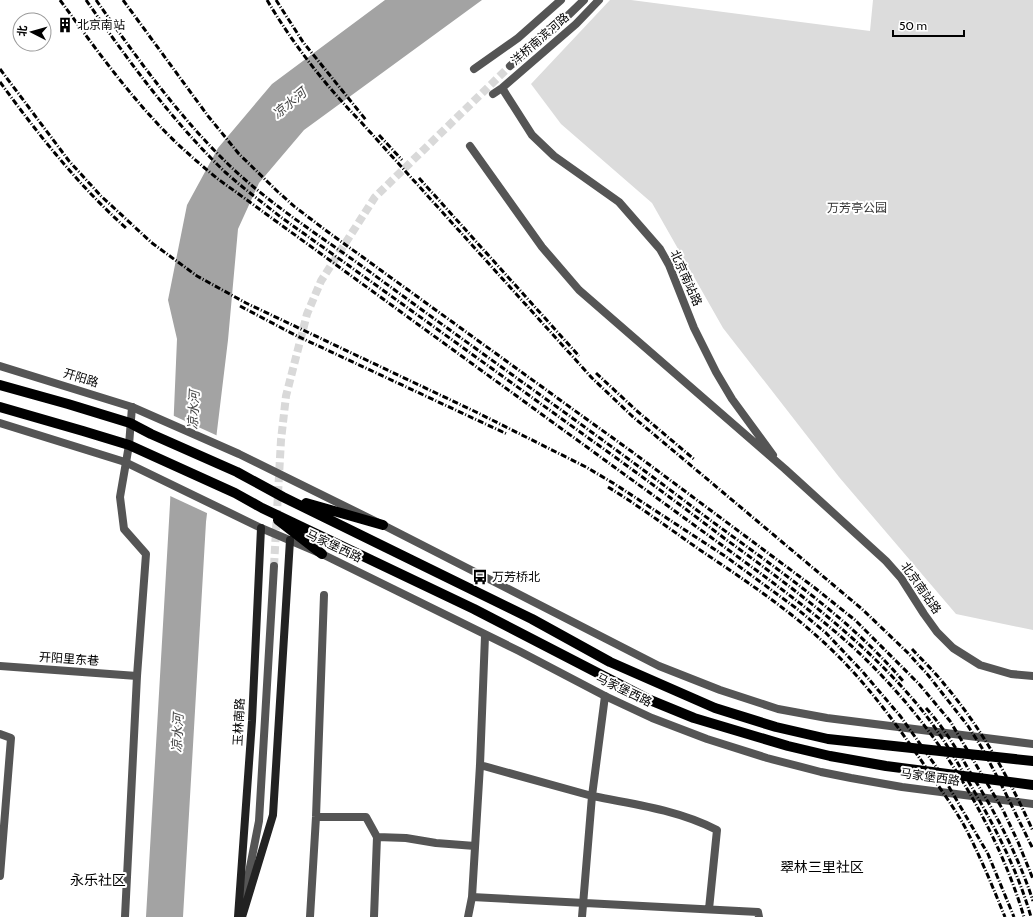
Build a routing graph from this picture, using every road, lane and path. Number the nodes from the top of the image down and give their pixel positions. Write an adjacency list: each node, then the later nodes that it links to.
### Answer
1 (561, 0): 5 (street, 洋桥南滨河路)
2 (584, 0): 4 (street, 洋桥南滨河路)
3 (600, 0): 6 (street, 洋桥南滨河路)
4 (510, 66)
5 (474, 69)
6 (502, 88): 7 (street, 洋桥南滨河路); 17 (street, 北京南站路)
7 (493, 94)
8 (470, 146): 17 (street, 北京南站路)
9 (0, 366): 12 (street, 开阳路)
10 (0, 385): 14 (main road)
11 (0, 407): 15 (main road)
12 (132, 407): 14 (street); 20 (street, 开阳路)
13 (0, 423): 16 (street)
14 (130, 423): 15 (street); 18 (main road, 马家堡西路)
15 (128, 445): 16 (street); 19 (main road, 马家堡西路)
16 (125, 462): 21 (street, 马家堡西路); 28 (street)
17 (785, 469): 29 (street, 北京南站路)
18 (283, 497): 20 (main road); 33 (main road, 马家堡西路)
19 (262, 508): 23 (main road); 35 (main road, 马家堡西路)
20 (383, 525): 32 (street)
21 (261, 528): 22 (street, 马家堡西路); 47 (main road, 玉林南路)
22 (290, 540): 23 (street, 马家堡西路); 47 (main road)
23 (322, 554): 26 (street, 马家堡西路)
24 (274, 566): 47 (street)
25 (324, 595): 38 (street)
26 (485, 636): 30 (street, 马家堡西路); 34 (street)
27 (0, 666): 28 (street, 开阳里东巷)
28 (137, 676): 46 (street)
29 (1033, 676)
30 (605, 696): 36 (street); 37 (street, 马家堡西路)
31 (0, 734): 41 (street)
32 (1033, 744)
33 (1033, 761)
34 (480, 765): 36 (street); 40 (street)
35 (1033, 785)
36 (592, 796): 43 (street); 44 (street)
37 (1033, 804)
38 (316, 817): 39 (street); 48 (street)
39 (377, 837): 40 (street); 49 (street)
40 (475, 846): 42 (street)
41 (0, 876)
42 (472, 897): 43 (street); 50 (street)
43 (582, 902): 44 (street); 51 (street)
44 (709, 909): 45 (street)
45 (758, 914)
46 (125, 917)
47 (240, 917)
48 (310, 917)
49 (374, 917)
50 (468, 917)
51 (582, 917)

